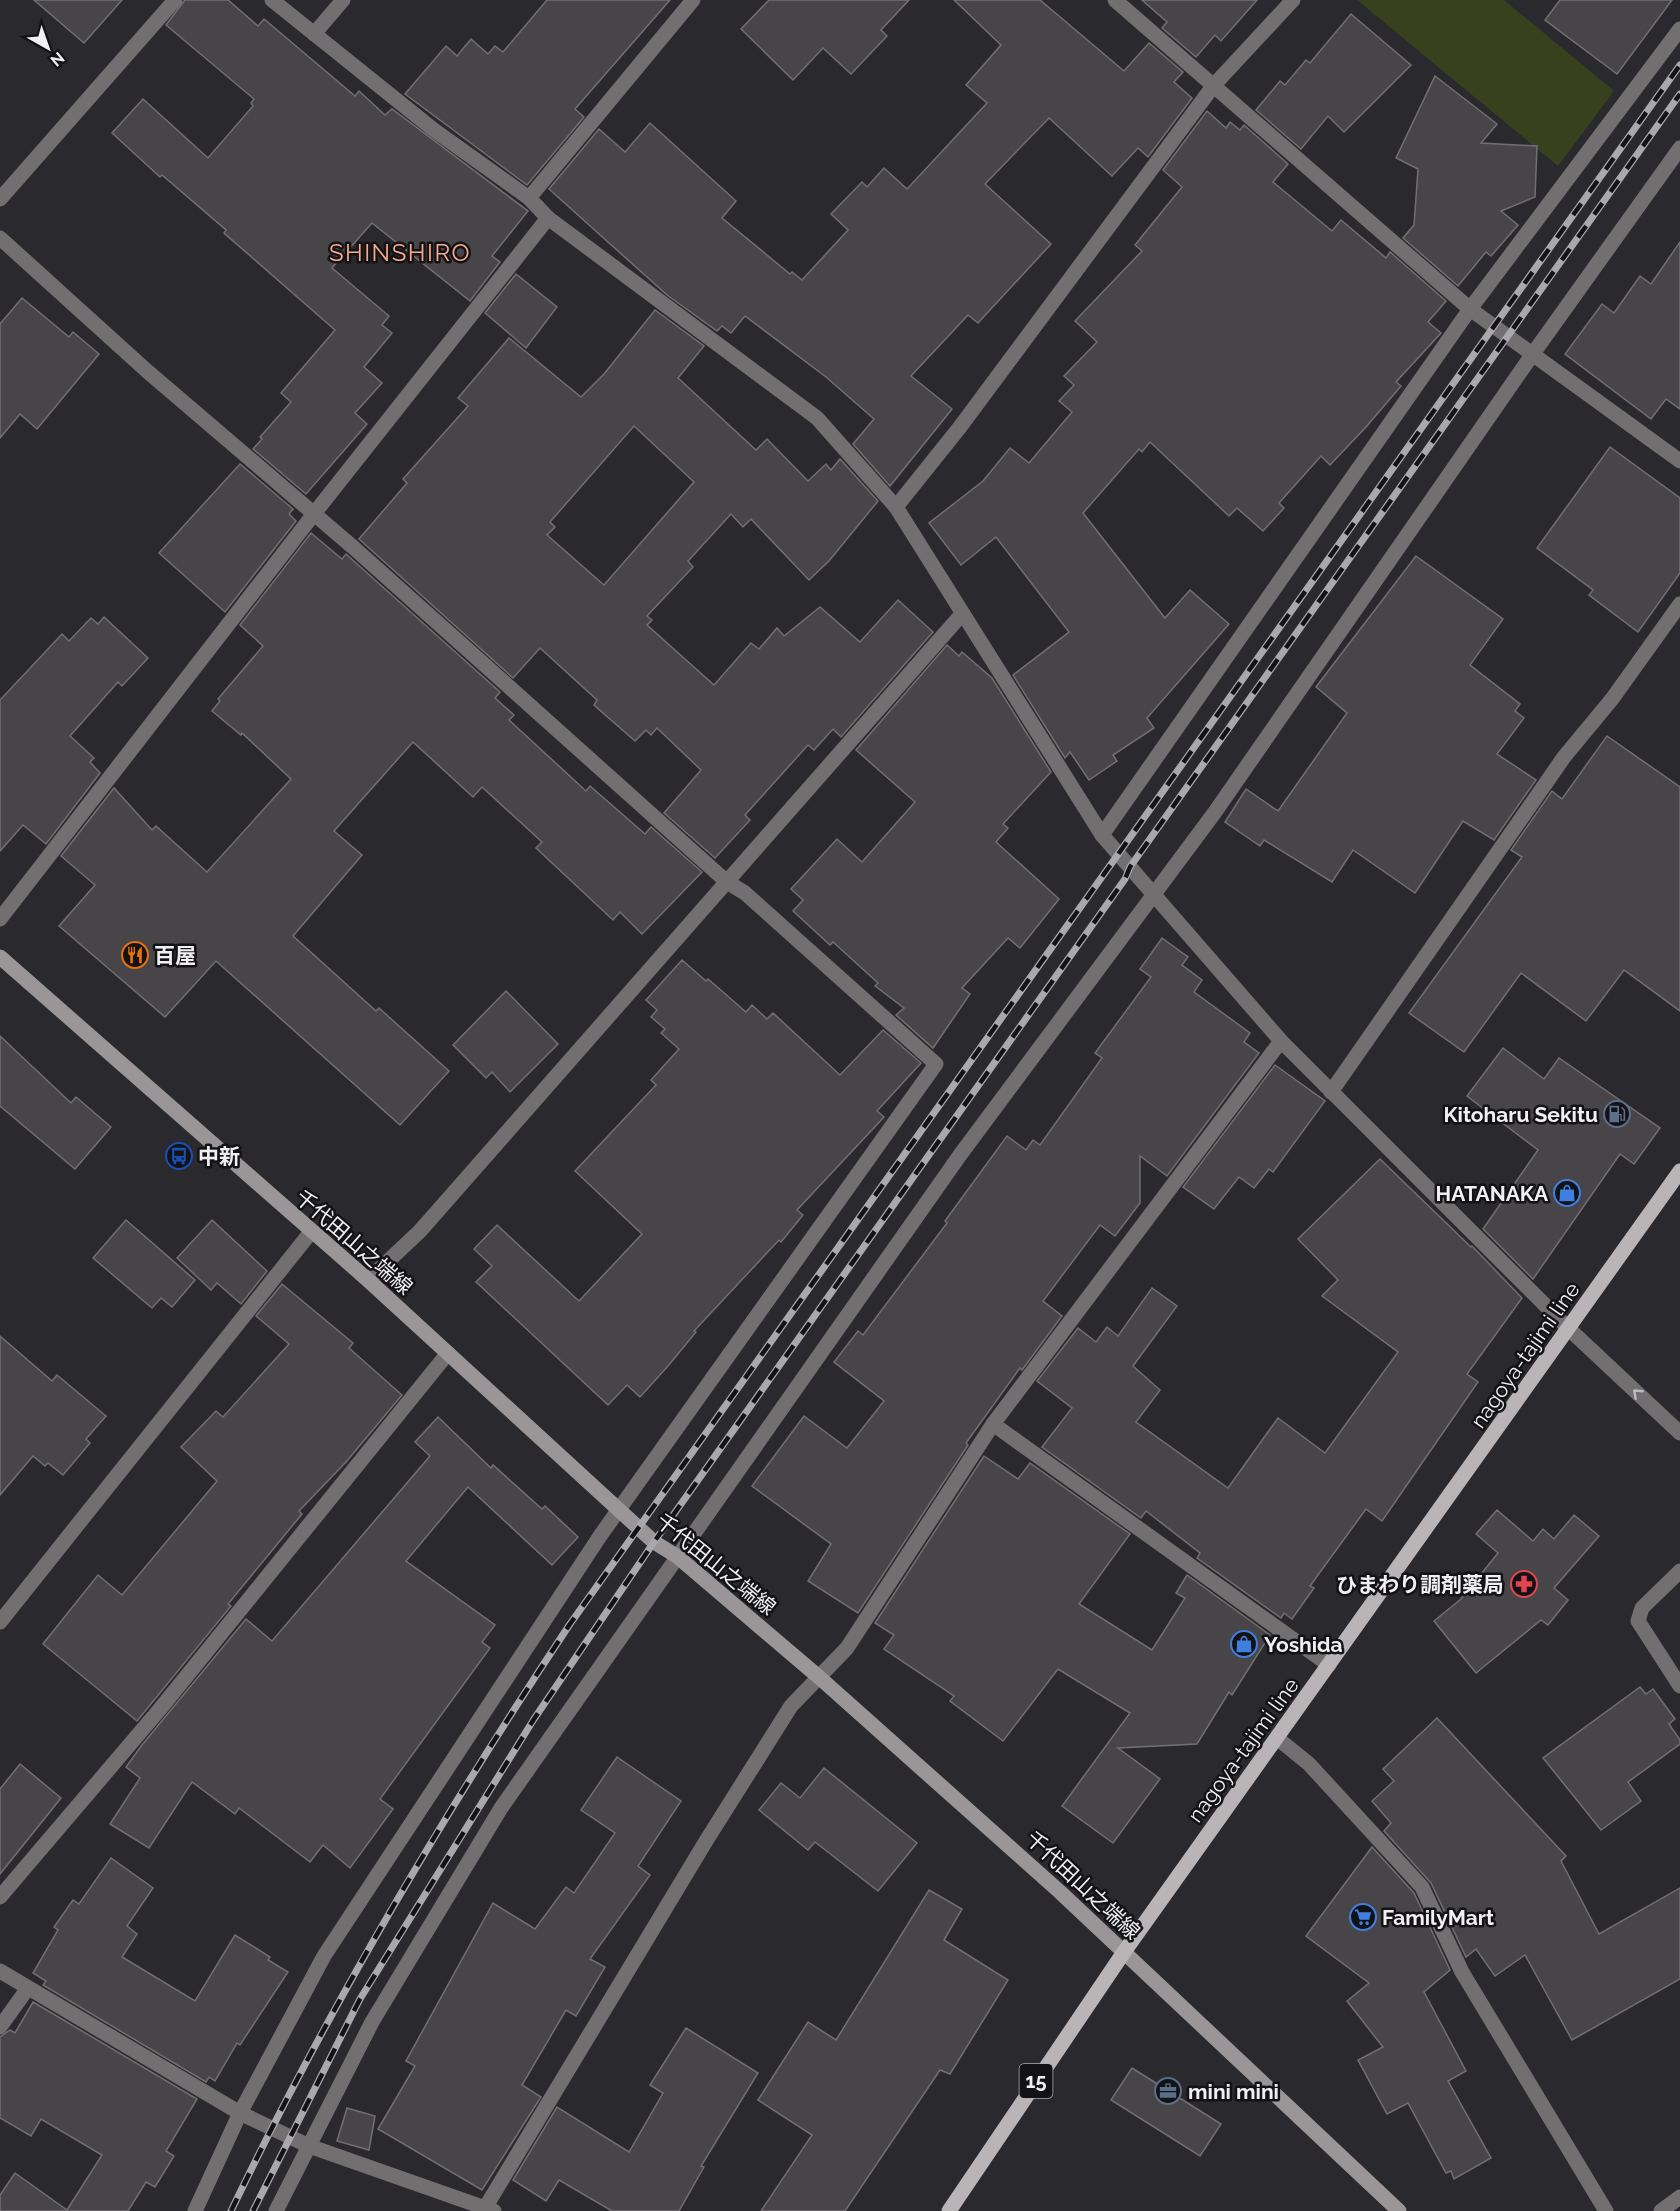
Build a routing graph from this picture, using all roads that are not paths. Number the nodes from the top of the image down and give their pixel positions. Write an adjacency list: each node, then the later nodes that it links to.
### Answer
1 (175, 0): 12 (street)
2 (272, 0): 8 (street)
3 (343, 0): 8 (street)
4 (693, 0): 11 (street)
5 (1115, 0): 9 (street)
6 (1293, 0): 9 (street)
7 (1680, 29): 15 (street)
8 (314, 34): 11 (street)
9 (1214, 85): 15 (street); 18 (street)
10 (1680, 148): 16 (street)
11 (529, 198): 13 (street)
12 (0, 199)
13 (548, 218): 18 (street); 19 (street)
14 (0, 238): 19 (street)
15 (1470, 309): 16 (street); 22 (street)
16 (1532, 355): 17 (street); 24 (street)
17 (1680, 460)
18 (896, 507): 21 (street)
19 (313, 515): 23 (street); 25 (street)
20 (1680, 604): 28 (street)
21 (962, 614): 22 (street); 23 (street)
22 (1102, 836): 24 (street)
23 (727, 882): 31 (street); 36 (street)
24 (1155, 894): 27 (street); 37 (street)
25 (0, 920)
26 (0, 957): 30 (street, 千代田山之端線)
27 (1281, 1041): 28 (street); 34 (street)
28 (1331, 1092): 32 (street)
29 (1680, 1171): 32 (main road, nagoya-tajimi line / 15)
30 (311, 1232): 31 (street, 千代田山之端線); 39 (street)
31 (368, 1280): 33 (street, 千代田山之端線)
32 (1569, 1329): 35 (street, one-way to 32); 40 (main road, nagoya-tajimi line / 15)
33 (448, 1353): 36 (street, 千代田山之端線); 44 (street)
34 (993, 1424): 40 (street); 41 (street)
35 (1680, 1433)
36 (619, 1510): 37 (street, 千代田山之端線); 49 (street)
37 (678, 1557): 41 (street, 千代田山之端線); 50 (street)
38 (1680, 1571): 42 (street)
39 (0, 1622)
40 (1329, 1665): 43 (main road, nagoya-tajimi line / 15)
41 (820, 1678): 45 (street, 千代田山之端線); 52 (street)
42 (1680, 1686)
43 (1277, 1738): 45 (main road, nagoya-tajimi line / 15); 57 (street)
44 (0, 1897)
45 (1124, 1952): 55 (main road, nagoya-tajimi line / 15); 56 (street, 千代田山之端線)
46 (0, 1971): 47 (street)
47 (28, 1988): 48 (street); 49 (street)
48 (0, 2027)
49 (240, 2113): 50 (street); 53 (street)
50 (309, 2145): 52 (street); 54 (street)
51 (1680, 2197): 58 (street)
52 (489, 2210)
53 (195, 2211)
54 (276, 2211)
55 (949, 2211)
56 (1400, 2211)
57 (1606, 2211)
58 (1661, 2211)

